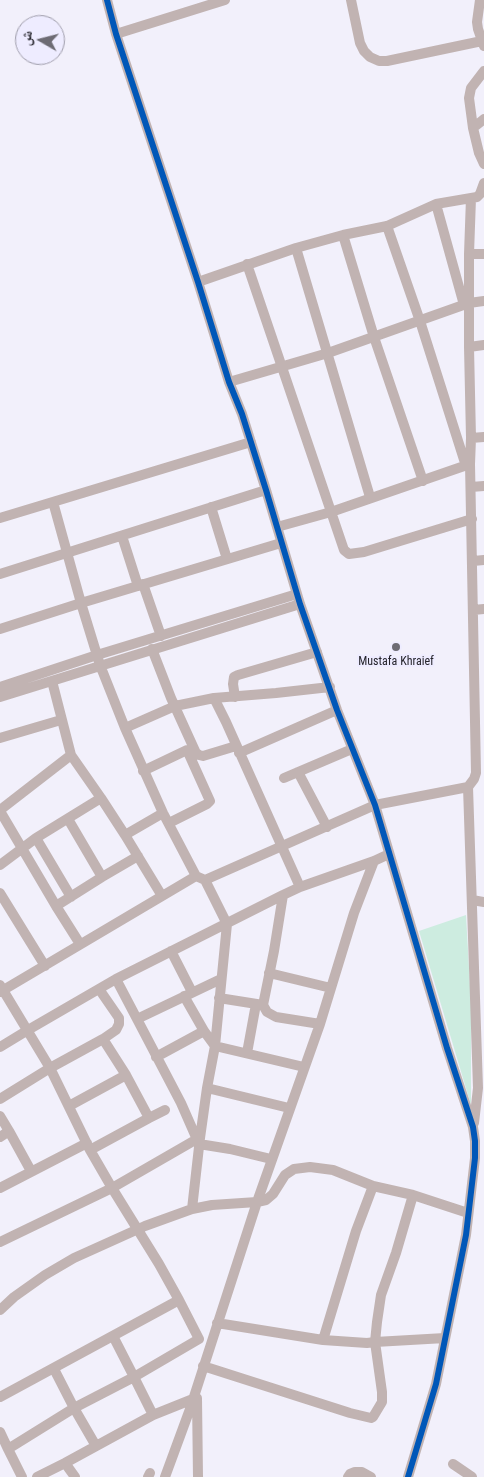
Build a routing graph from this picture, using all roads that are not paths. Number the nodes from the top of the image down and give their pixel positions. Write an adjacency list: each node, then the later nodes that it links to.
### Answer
1 (107, 0): 5 (street)
2 (225, 0): 5 (street)
3 (351, 0): 6 (street)
4 (481, 1): 6 (street)
5 (116, 34): 20 (street)
6 (483, 44)
7 (484, 71): 9 (street)
8 (484, 119): 9 (street)
9 (473, 128): 10 (street)
10 (484, 164)
11 (484, 184): 12 (street)
12 (471, 198): 13 (street); 17 (street)
13 (436, 204): 14 (street); 22 (street)
14 (387, 226): 15 (street); 23 (street)
15 (343, 235): 16 (street); 24 (street)
16 (296, 248): 19 (street); 27 (street)
17 (469, 254): 18 (street); 22 (street)
18 (484, 254)
19 (247, 264): 20 (street); 28 (street)
20 (198, 282): 29 (street)
21 (484, 301): 22 (street)
22 (466, 304): 23 (street); 26 (street)
23 (420, 321): 24 (street); 33 (street)
24 (374, 337): 27 (street); 34 (street)
25 (484, 345): 26 (street)
26 (469, 346): 31 (street)
27 (328, 353): 28 (street); 38 (street)
28 (282, 367): 29 (street); 41 (street)
29 (229, 382): 32 (street)
30 (484, 437): 31 (street)
31 (471, 438): 33 (street)
32 (251, 442): 37 (street); 39 (street)
33 (468, 465): 34 (street); 36 (street)
34 (423, 481): 38 (street)
35 (484, 486): 36 (street)
36 (471, 487): 43 (street)
37 (266, 490): 40 (street); 44 (street)
38 (370, 497): 41 (street)
39 (53, 502): 42 (street); 47 (street)
40 (211, 507): 45 (street); 48 (street)
41 (331, 512): 43 (street); 44 (street)
42 (0, 518)
43 (472, 519): 50 (street)
44 (277, 527): 46 (street)
45 (122, 536): 47 (street); 52 (street)
46 (281, 543): 48 (street); 53 (street)
47 (67, 552): 51 (street); 54 (street)
48 (227, 559): 52 (street)
49 (484, 560): 50 (street)
50 (473, 561): 56 (street)
51 (0, 574)
52 (141, 585): 54 (street); 58 (street)
53 (299, 599): 58 (street); 59 (street); 60 (street)
54 (81, 603): 57 (street); 61 (street)
55 (484, 609): 56 (street)
56 (473, 610): 80 (street)
57 (0, 629)
58 (161, 636): 61 (street)
59 (152, 649): 61 (street); 68 (street)
60 (317, 652): 64 (street); 65 (street)
61 (99, 660): 62 (street); 63 (street); 71 (street)
62 (52, 681): 66 (street); 70 (street)
63 (0, 687)
64 (330, 687): 65 (street); 69 (street)
65 (236, 697): 67 (street)
66 (0, 698)
67 (214, 698): 68 (street); 75 (street)
68 (175, 706): 71 (street); 73 (street)
69 (337, 710): 74 (street); 75 (street)
70 (61, 720): 72 (street); 76 (street)
71 (125, 728): 77 (street)
72 (0, 738)
73 (190, 749): 75 (street); 77 (street); 86 (street)
74 (352, 749): 78 (street); 82 (street)
75 (238, 750): 90 (street)
76 (71, 755): 81 (street); 83 (street)
77 (143, 771): 84 (street)
78 (298, 772): 79 (street); 87 (street)
79 (284, 778)
80 (475, 782): 82 (street); 103 (street)
81 (101, 798): 85 (street); 88 (street)
82 (375, 805): 87 (street); 92 (street)
83 (0, 811): 91 (street)
84 (163, 813): 86 (street); 88 (street)
85 (68, 819): 89 (street); 96 (street)
86 (169, 823): 97 (street)
87 (327, 826): 90 (street)
88 (125, 835): 93 (street)
89 (36, 838): 91 (street); 102 (street)
90 (281, 846): 97 (street); 98 (street)
91 (23, 849): 95 (street); 105 (street)
92 (390, 854): 94 (street); 140 (street)
93 (138, 856): 96 (street); 101 (street)
94 (374, 861): 98 (street); 114 (street)
95 (0, 865)
96 (102, 877): 102 (street)
97 (201, 878): 101 (street); 106 (street)
98 (300, 887): 100 (street)
99 (0, 893): 110 (street)
100 (283, 895): 106 (street); 111 (street)
101 (162, 896): 107 (street)
102 (71, 897): 105 (street)
103 (472, 900): 104 (street); 109 (street)
104 (484, 902)
105 (56, 906): 107 (street)
106 (227, 924): 108 (street); 113 (street)
107 (80, 944): 110 (street)
108 (171, 951): 112 (street); 117 (street)
109 (479, 960): 133 (street)
110 (45, 966): 115 (street)
111 (269, 973): 114 (street); 119 (street)
112 (116, 979): 116 (street); 120 (street)
113 (221, 979): 117 (street); 118 (street)
114 (331, 988): 121 (street)
115 (1, 989): 122 (street)
116 (99, 989): 122 (street); 124 (street)
117 (188, 994): 120 (street); 123 (street)
118 (220, 998): 119 (street); 125 (street)
119 (259, 1005): 121 (street); 127 (street)
120 (137, 1019): 128 (street)
121 (320, 1024): 129 (street)
122 (28, 1030): 126 (street); 130 (street)
123 (204, 1031): 125 (street); 128 (street)
124 (103, 1039): 130 (street); 131 (street)
125 (215, 1046): 127 (street); 132 (street)
126 (0, 1047)
127 (247, 1053): 129 (street)
128 (156, 1057): 142 (street)
129 (304, 1067): 136 (street)
130 (50, 1068): 134 (street); 135 (street)
131 (126, 1075): 135 (street); 139 (street)
132 (207, 1088): 136 (street); 142 (street)
133 (481, 1089): 140 (street)
134 (0, 1099)
135 (69, 1106): 143 (street)
136 (289, 1108): 144 (street)
137 (165, 1110): 139 (street)
138 (0, 1116): 141 (street)
139 (149, 1118): 143 (street)
140 (474, 1127): 152 (street)
141 (5, 1134): 145 (street)
142 (198, 1142): 144 (street); 148 (street); 151 (street)
143 (89, 1147): 145 (street); 148 (street)
144 (272, 1159): 150 (street)
145 (31, 1171): 147 (street)
146 (373, 1186): 149 (street); 150 (street); 161 (street)
147 (0, 1188)
148 (112, 1188): 153 (street); 154 (street)
149 (413, 1195): 152 (street); 162 (street)
150 (256, 1202): 151 (street); 157 (street)
151 (192, 1209): 153 (street)
152 (468, 1213): 159 (street)
153 (137, 1230): 155 (street); 156 (street)
154 (0, 1242)
155 (179, 1300): 158 (street); 160 (street)
156 (0, 1310)
157 (217, 1323): 161 (street); 163 (street)
158 (113, 1336): 165 (street); 166 (street)
159 (445, 1338): 162 (street); 184 (street)
160 (199, 1339): 163 (street); 166 (street)
161 (323, 1340): 162 (street)
162 (375, 1342): 164 (street)
163 (208, 1352): 164 (street)
164 (203, 1366): 167 (street)
165 (54, 1369): 168 (street); 170 (street)
166 (134, 1377): 170 (street); 171 (street)
167 (196, 1387): 169 (street); 181 (street)
168 (0, 1397)
169 (193, 1399): 171 (street); 180 (street)
170 (74, 1408): 173 (street); 174 (street)
171 (153, 1415): 173 (street)
172 (0, 1432): 174 (street)
173 (96, 1446): 175 (street)
174 (8, 1448): 177 (street)
175 (65, 1463): 178 (street); 179 (street)
176 (453, 1464): 185 (street)
177 (22, 1477)
178 (37, 1477)
179 (75, 1477)
180 (165, 1477)
181 (198, 1477)
182 (348, 1477): 183 (street)
183 (371, 1477)
184 (408, 1477)
185 (472, 1477)

